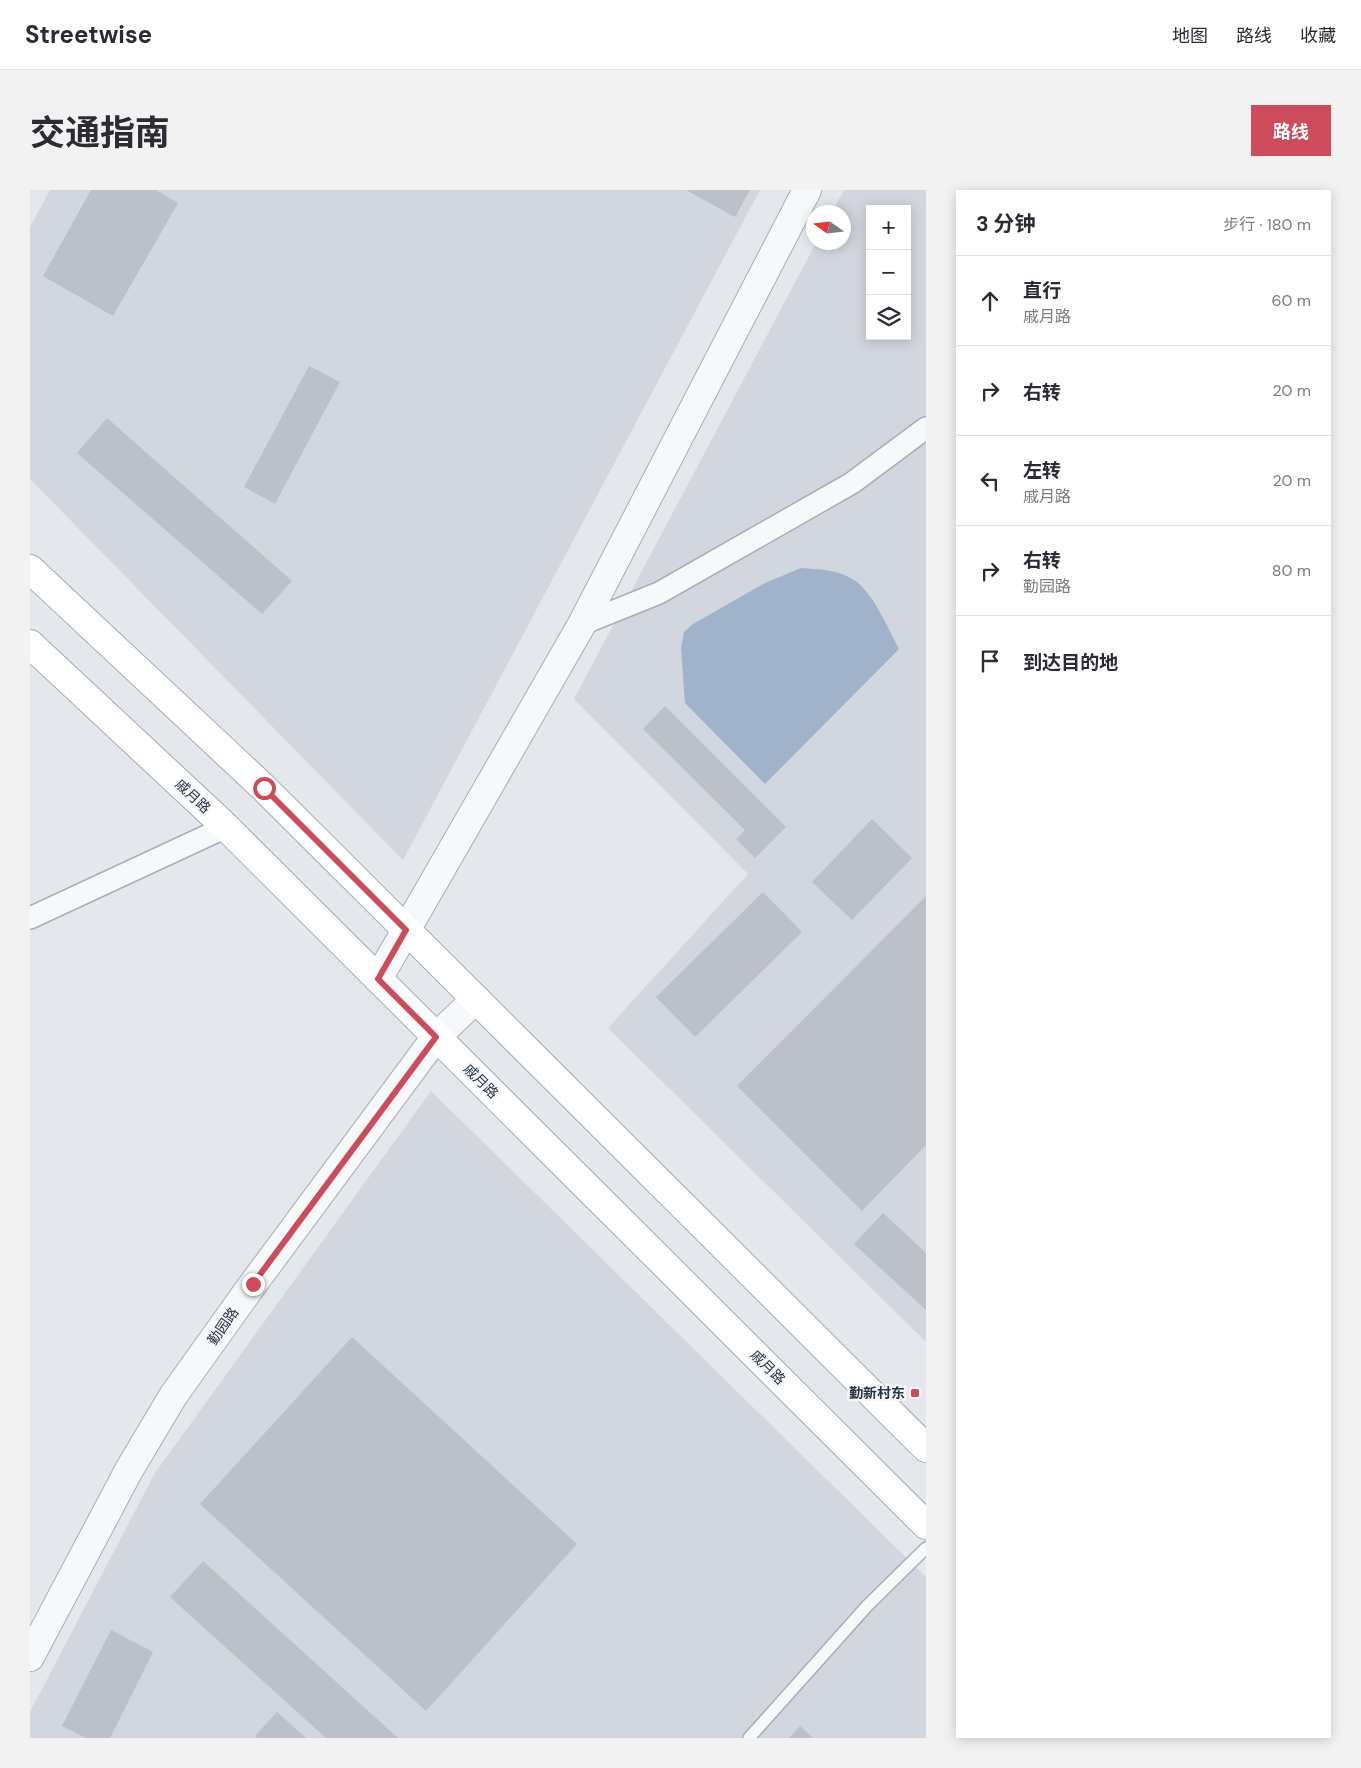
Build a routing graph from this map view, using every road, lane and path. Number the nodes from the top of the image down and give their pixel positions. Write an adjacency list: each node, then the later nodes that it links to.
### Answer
1 (807, 190): 4 (street)
2 (926, 428): 4 (street)
3 (30, 569): 8 (main road)
4 (582, 624): 8 (street)
5 (30, 644): 6 (main road, 戚月路)
6 (226, 828): 7 (street); 9 (main road, 戚月路)
7 (30, 918)
8 (406, 930): 9 (street); 10 (main road)
9 (378, 979): 11 (main road, 戚月路)
10 (476, 999): 11 (street, 勤园路); 12 (main road)
11 (436, 1037): 13 (main road, 戚月路); 15 (street, 勤园路)
12 (926, 1448)
13 (926, 1525)
14 (926, 1548): 16 (lane)
15 (30, 1658)
16 (749, 1738)

